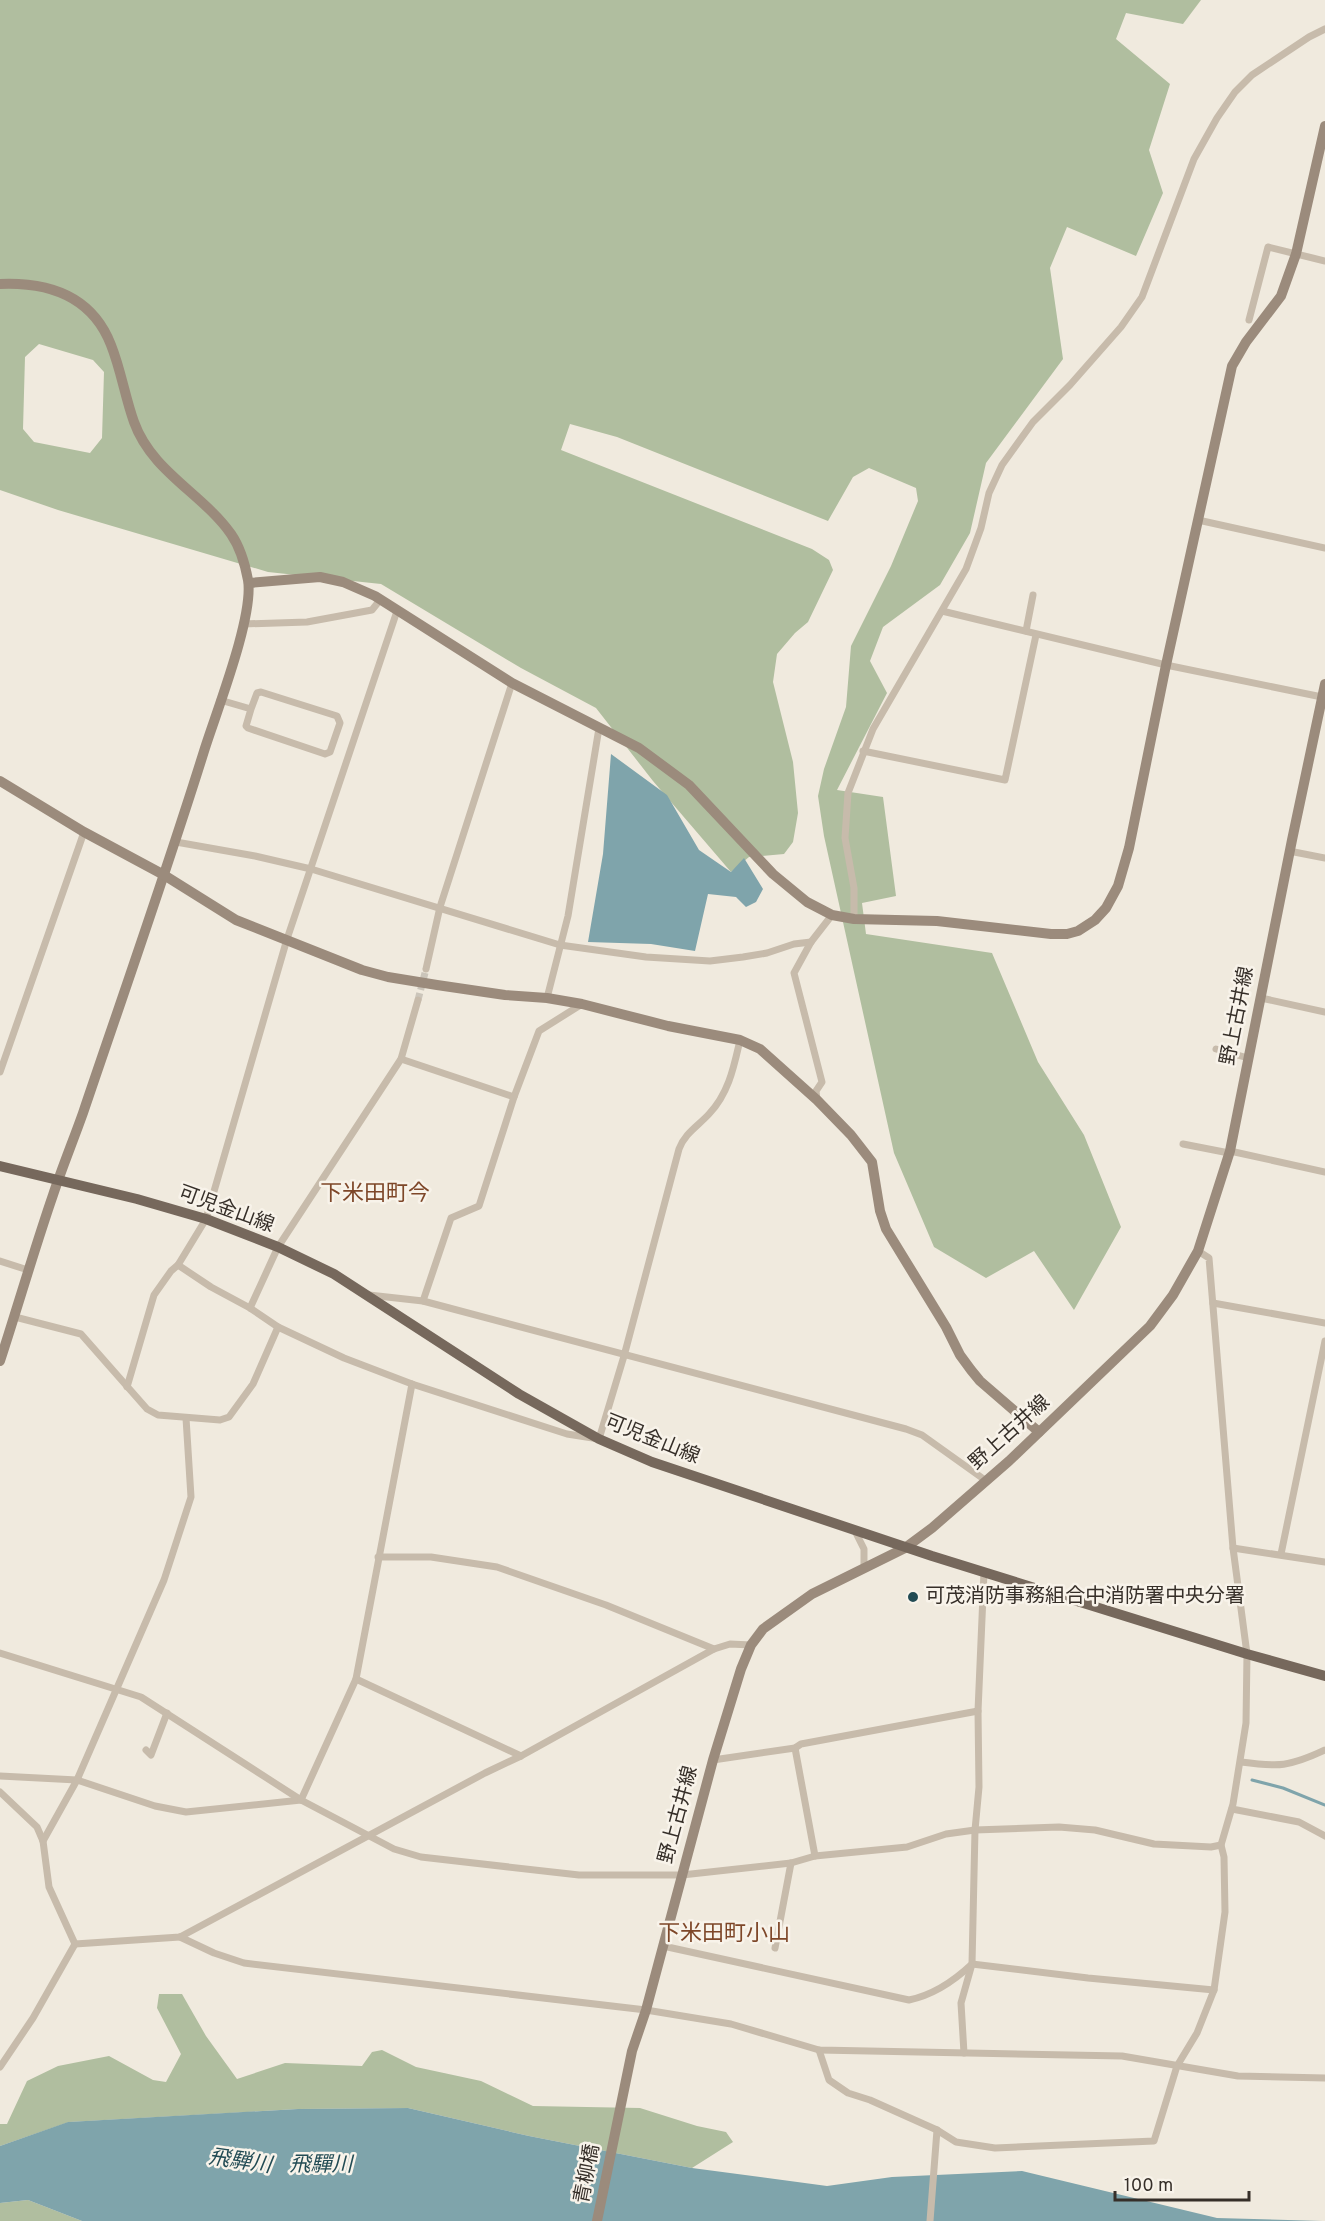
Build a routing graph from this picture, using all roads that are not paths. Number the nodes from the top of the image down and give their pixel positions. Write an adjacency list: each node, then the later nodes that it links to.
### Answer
1 (1325, 29): 13 (street)
2 (1325, 126): 3 (street)
3 (1296, 254): 4 (street); 6 (street); 7 (street)
4 (1325, 261)
5 (0, 284): 9 (street)
6 (1249, 320)
7 (1197, 520): 8 (street); 17 (street)
8 (1325, 548)
9 (249, 583): 11 (street); 14 (street)
10 (1033, 595): 15 (street)
11 (380, 600): 12 (street); 14 (street)
12 (397, 611): 18 (street); 30 (street)
13 (942, 611): 15 (street); 24 (street)
14 (243, 624): 20 (street)
15 (1026, 631): 16 (street)
16 (1036, 635): 17 (street); 24 (street)
17 (1166, 665): 21 (street); 34 (street)
18 (512, 683): 23 (street); 32 (street)
19 (1325, 684): 21 (street, 野上古井線)
20 (220, 699): 22 (street); 27 (street)
21 (1323, 702): 28 (street, 野上古井線)
22 (250, 709): 22 (street)
23 (599, 728): 33 (street); 37 (street)
24 (863, 751): 34 (street)
25 (0, 780): 26 (street)
26 (84, 832): 31 (street); 48 (street)
27 (176, 842): 30 (street); 31 (street)
28 (1289, 851): 29 (street); 40 (street, 野上古井線)
29 (1325, 858)
30 (311, 869): 32 (street); 35 (street)
31 (164, 875): 35 (street); 55 (street)
32 (440, 907): 37 (street); 38 (street)
33 (832, 915): 34 (street); 36 (street)
34 (854, 919)
35 (287, 939): 39 (street); 56 (street)
36 (811, 942): 37 (street); 50 (street)
37 (560, 945): 39 (street)
38 (426, 969)
39 (547, 998): 42 (street)
40 (1261, 998): 43 (street); 46 (street, 野上古井線)
41 (418, 1000): 47 (street)
42 (582, 1004): 44 (street); 49 (street)
43 (1325, 1012)
44 (740, 1040): 50 (street); 70 (street)
45 (1216, 1049): 46 (street)
46 (1248, 1058): 52 (street, 野上古井線)
47 (401, 1059): 49 (street); 57 (street)
48 (0, 1072)
49 (514, 1097): 63 (street)
50 (817, 1100): 75 (street)
51 (1183, 1144): 52 (street)
52 (1229, 1152): 54 (street); 58 (street, 野上古井線)
53 (0, 1166): 55 (main road, 可児金山線)
54 (1325, 1172)
55 (58, 1180): 56 (main road, 可児金山線); 61 (street)
56 (206, 1219): 57 (main road, 可児金山線); 60 (street)
57 (278, 1248): 62 (main road, 可児金山線); 65 (street)
58 (1198, 1251): 64 (street); 75 (street, 野上古井線)
59 (0, 1261): 61 (street)
60 (178, 1265): 65 (street); 73 (street)
61 (28, 1270): 66 (street)
62 (364, 1294): 63 (street); 76 (main road, 可児金山線)
63 (423, 1301): 70 (street)
64 (1213, 1303): 67 (street); 80 (street)
65 (250, 1308): 68 (street)
66 (15, 1317): 71 (street); 73 (street)
67 (1325, 1323)
68 (278, 1327): 72 (street); 74 (street)
69 (1325, 1341): 81 (street)
70 (624, 1356): 76 (street); 77 (street)
71 (0, 1361)
72 (412, 1384): 76 (street); 82 (street)
73 (127, 1387): 74 (street)
74 (186, 1418): 92 (street)
75 (1039, 1432): 77 (street, 野上古井線)
76 (599, 1439): 78 (main road, 可児金山線)
77 (985, 1480): 79 (street, 野上古井線)
78 (854, 1531): 79 (main road, 可児金山線); 84 (street)
79 (905, 1548): 84 (street, 野上古井線); 85 (main road, 可児金山線)
80 (1233, 1548): 81 (street); 89 (street)
81 (1281, 1554): 83 (street)
82 (378, 1557): 87 (street); 91 (street)
83 (1325, 1562)
84 (864, 1568): 86 (street, 野上古井線)
85 (984, 1572): 89 (main road, 可児金山線); 93 (street)
86 (751, 1645): 87 (street); 99 (street, 野上古井線)
87 (714, 1649): 98 (street)
88 (0, 1653): 92 (street)
89 (1247, 1654): 90 (main road, 可児金山線); 100 (street)
90 (1325, 1676)
91 (356, 1679): 98 (street); 104 (street)
92 (116, 1689): 94 (street); 102 (street)
93 (978, 1711): 95 (street); 106 (street)
94 (167, 1713): 96 (street); 104 (street)
95 (795, 1748): 99 (street); 111 (street)
96 (146, 1750)
97 (1325, 1750): 100 (street)
98 (521, 1756): 107 (street)
99 (712, 1760): 113 (street, 野上古井線)
100 (1240, 1762): 105 (street)
101 (0, 1776): 102 (street)
102 (77, 1780): 104 (street); 109 (street)
103 (0, 1792): 109 (street)
104 (302, 1800): 107 (street)
105 (1232, 1809): 108 (street); 110 (street)
106 (975, 1830): 110 (street); 111 (street); 118 (street)
107 (368, 1836): 113 (street); 114 (street)
108 (1325, 1836)
109 (43, 1840): 115 (street)
110 (1221, 1845): 119 (street)
111 (815, 1856): 112 (street)
112 (790, 1863): 113 (street); 117 (street)
113 (682, 1875): 116 (street, 野上古井線)
114 (180, 1938): 115 (street); 120 (street)
115 (75, 1944): 124 (street)
116 (663, 1946): 118 (street); 120 (street, 野上古井線)
117 (775, 1948)
118 (972, 1964): 119 (street); 122 (street)
119 (1214, 1990): 123 (street)
120 (646, 2010): 121 (street); 127 (street, 野上古井線)
121 (819, 2050): 122 (street); 126 (street)
122 (964, 2053): 123 (street)
123 (1177, 2066): 125 (street); 126 (street)
124 (0, 2067)
125 (1325, 2078)
126 (937, 2130): 129 (street)
127 (615, 2133): 128 (street, 青柳橋)
128 (597, 2221)
129 (930, 2221)

